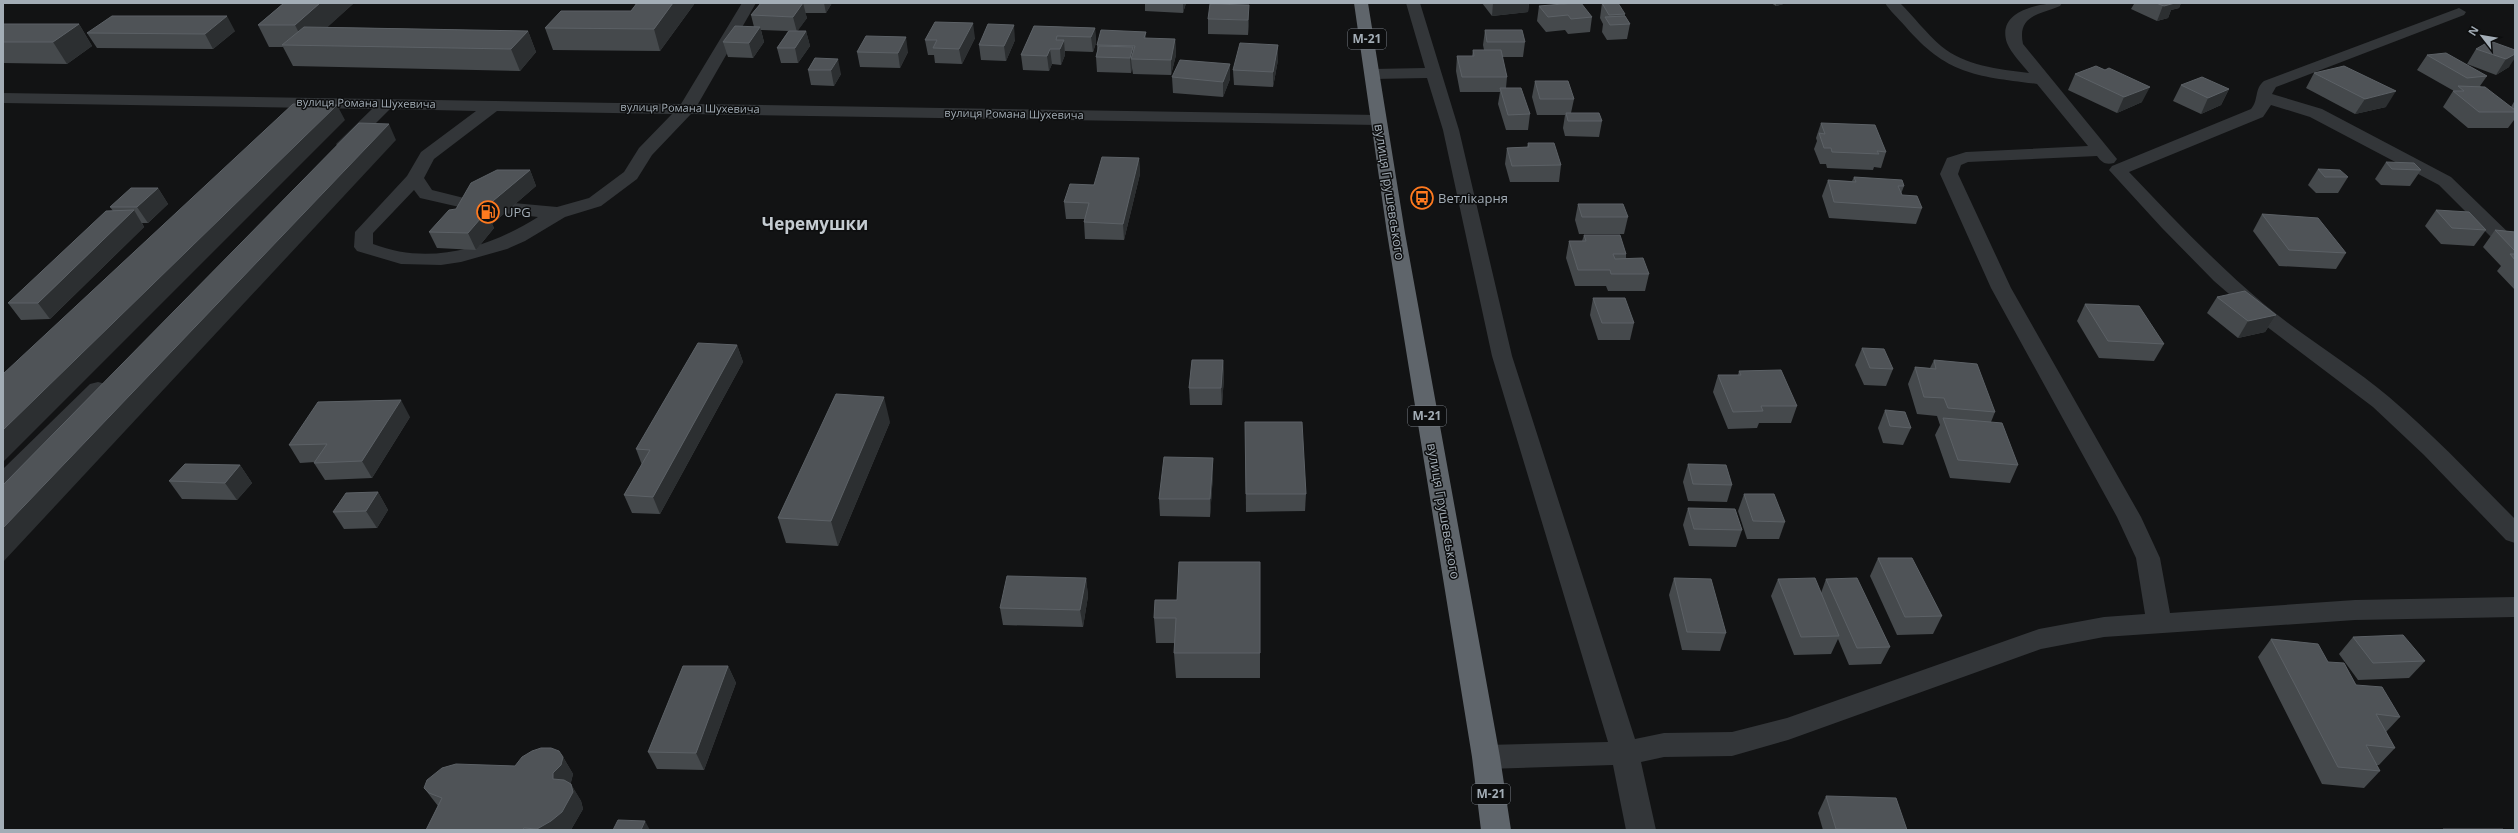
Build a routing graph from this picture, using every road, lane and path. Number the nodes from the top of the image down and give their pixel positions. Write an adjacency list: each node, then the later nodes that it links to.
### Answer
1 (749, 3): 15 (street)
2 (1361, 3): 8 (highway, вулиця Грушевського / М-21)
3 (1414, 3): 7 (street)
4 (1892, 3): 9 (street)
5 (2054, 3): 9 (street)
6 (2459, 12): 11 (street)
7 (1435, 73): 8 (street); 29 (street)
8 (1373, 74): 16 (highway, вулиця Грушевського / М-21)
9 (2042, 80): 18 (street)
10 (3, 98): 12 (street, вулиця Романа Шухевича)
11 (2264, 98): 20 (street); 23 (street)
12 (297, 101): 13 (street, вулиця Романа Шухевича); 17 (street)
13 (386, 104): 14 (street, вулиця Романа Шухевича); 19 (street)
14 (494, 105): 15 (street, вулиця Романа Шухевича); 21 (street)
15 (687, 108): 16 (street, вулиця Романа Шухевича); 22 (street)
16 (1378, 120): 30 (highway, вулиця Грушевського / М-21)
17 (274, 123)
18 (2102, 151): 20 (street); 28 (street)
19 (329, 160)
20 (2118, 170): 26 (street)
21 (415, 178): 22 (street); 22 (street)
22 (558, 213)
23 (2515, 250)
24 (110, 377): 25 (street)
25 (3, 483)
26 (2515, 534)
27 (2515, 607): 28 (street)
28 (2159, 623): 29 (street)
29 (1625, 753): 30 (street); 32 (street)
30 (1486, 757): 31 (highway, вулиця Грушевського / М-21)
31 (1496, 830)
32 (1641, 830)

